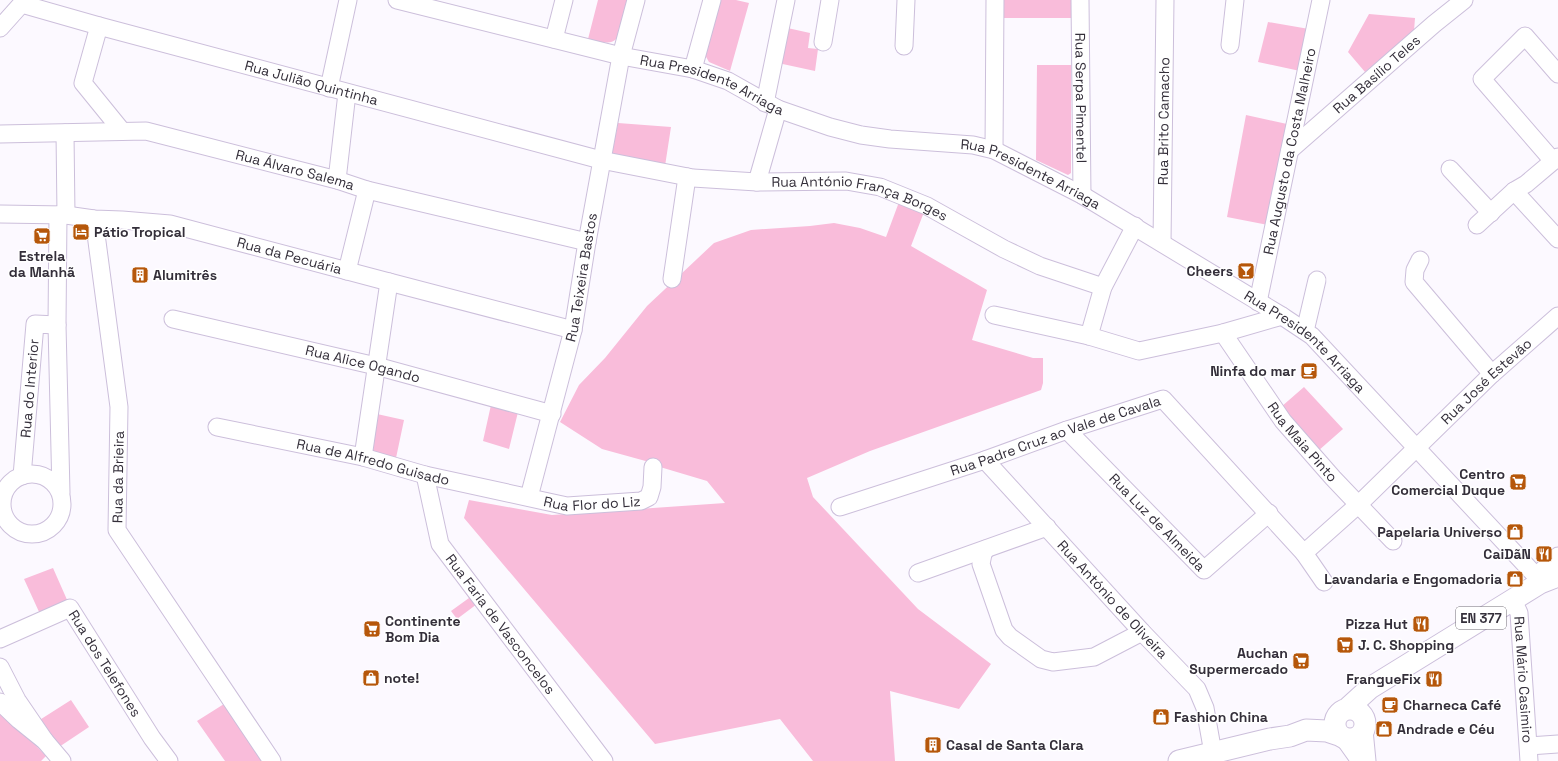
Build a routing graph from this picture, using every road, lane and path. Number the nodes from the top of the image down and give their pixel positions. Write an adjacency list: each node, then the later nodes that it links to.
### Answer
1 (348, 0): 25 (street)
2 (397, 0): 18 (street, Rua Presidente Arriaga)
3 (564, 0): 18 (street)
4 (636, 0): 22 (street, Rua Teixeira Bastos)
5 (712, 0): 23 (street)
6 (786, 0): 27 (street)
7 (830, 0): 19 (street)
8 (906, 0): 21 (street)
9 (995, 0): 31 (street)
10 (1080, 0): 41 (street, Rua Serpa Pimentel)
11 (1165, 0): 50 (street, Rua Brito Camacho)
12 (1236, 0): 20 (street)
13 (1321, 0): 32 (street, Rua Augusto da Costa Malheiro)
14 (1464, 0): 32 (street, Rua Basílio Teles)
15 (23, 2): 16 (street, Rua Julião Quintinha); 17 (street)
16 (99, 26): 25 (street, Rua Julião Quintinha); 28 (street)
17 (0, 28)
18 (554, 39): 22 (street, Rua Presidente Arriaga)
19 (823, 42)
20 (1230, 45)
21 (904, 46)
22 (621, 56): 23 (street, Rua Presidente Arriaga); 34 (street, Rua Teixeira Bastos)
23 (693, 69): 27 (street, Rua Presidente Arriaga)
24 (1558, 74): 33 (street)
25 (329, 88): 26 (street, Rua Julião Quintinha)
26 (347, 93): 34 (street, Rua Julião Quintinha); 37 (street)
27 (772, 106): 31 (street, Rua Presidente Arriaga); 38 (street)
28 (122, 131): 29 (street, Rua Álvaro Salema); 37 (street, Rua Álvaro Salema)
29 (65, 133): 30 (street, Rua Álvaro Salema); 44 (street, Rua do Interior)
30 (0, 134)
31 (994, 150): 41 (street, Rua Presidente Arriaga)
32 (1290, 150): 57 (street, Rua Augusto da Costa Malheiro)
33 (1555, 159): 40 (street)
34 (602, 160): 36 (street, Rua António França Borges); 49 (street, Rua Teixeira Bastos)
35 (1450, 169): 42 (street)
36 (688, 177): 38 (street, Rua António França Borges); 53 (street)
37 (336, 180): 39 (street, Rua Álvaro Salema)
38 (756, 182): 56 (street, Rua António França Borges)
39 (367, 190): 49 (street, Rua Álvaro Salema); 52 (street)
40 (1514, 191): 42 (street); 48 (street)
41 (1082, 195): 47 (street, Rua Presidente Arriaga)
42 (1490, 213): 46 (street)
43 (0, 214): 44 (street, Rua da Pecuária)
44 (62, 215): 45 (street, Rua da Pecuária); 62 (street, Rua do Interior)
45 (94, 219): 52 (street, Rua da Pecuária); 104 (street, Rua da Brieira)
46 (1477, 225)
47 (1135, 226): 50 (street, Rua Presidente Arriaga); 56 (street)
48 (1558, 239)
49 (587, 242): 63 (street, Rua Teixeira Bastos)
50 (1162, 243): 57 (street, Rua Presidente Arriaga)
51 (1420, 260): 68 (street)
52 (347, 271): 55 (street, Rua da Pecuária)
53 (672, 279)
54 (1317, 280): 64 (street)
55 (389, 282): 63 (street, Rua da Pecuária); 67 (street)
56 (1103, 287): 66 (street)
57 (1258, 302): 59 (street, Rua Presidente Arriaga)
58 (994, 315): 66 (street)
59 (1282, 316): 64 (street, Rua Presidente Arriaga); 65 (street)
60 (173, 319): 67 (street, Rua Alice Ogando)
61 (1556, 322): 68 (street, Rua José Estevão)
62 (57, 325): 77 (street, Rua do Interior); 78 (street, Rua do Interior)
63 (573, 330): 69 (street, Rua Teixeira Bastos)
64 (1305, 331): 72 (street, Rua Presidente Arriaga)
65 (1223, 333): 66 (street); 80 (street, Rua Maia Pinto)
66 (1090, 336)
67 (376, 366): 69 (street, Rua Alice Ogando); 73 (street)
68 (1492, 374): 72 (street, Rua José Estevão)
69 (552, 414): 79 (street, Rua Teixeira Bastos)
70 (217, 427): 73 (street, Rua de Alfredo Guisado)
71 (1067, 430): 74 (street, Rua Padre Cruz ao Vale de Cavala); 82 (street, Rua Padre Cruz ao Vale de Cavala); 82 (street, Rua Luz de Almeida)
72 (1418, 448): 80 (street); 87 (street, Rua Presidente Arriaga)
73 (363, 456): 76 (street, Rua de Alfredo Guisado)
74 (985, 460): 81 (street, Rua Padre Cruz ao Vale de Cavala); 83 (street, Rua António de Oliveira)
75 (653, 467): 79 (street, Rua Flor do Liz)
76 (425, 475): 79 (street, Rua de Alfredo Guisado); 105 (street, Rua Faria de Vasconcelos)
77 (22, 476): 78 (street); 78 (street, Rua do Interior)
78 (60, 493)
79 (529, 497)
80 (1359, 504): 84 (street, Rua Maia Pinto); 86 (street)
81 (840, 506)
82 (1269, 513): 86 (street, Rua Padre Cruz ao Vale de Cavala)
83 (1047, 527): 85 (street); 91 (street, Rua António de Oliveira)
84 (1393, 541)
85 (986, 549): 88 (street); 91 (street)
86 (1304, 553): 89 (street, Rua Padre Cruz ao Vale de Cavala)
87 (1548, 571): 90 (main road, EN 377)
88 (918, 573)
89 (1324, 582)
90 (1513, 600): 95 (main road, EN 377); 101 (street, Rua Mário Casimiro)
91 (1142, 632): 100 (street, Rua António de Oliveira)
92 (0, 638): 103 (street, Rua dos Telefones)
93 (0, 667): 98 (street)
94 (0, 702): 98 (street)
95 (1354, 718): 96 (main road); 97 (main road); 108 (street)
96 (1341, 736): 97 (main road); 107 (street)
97 (1270, 739): 100 (main road)
98 (45, 741): 102 (street)
99 (1558, 744): 101 (street)
100 (1213, 753): 106 (main road)
101 (1529, 754)
102 (62, 761)
103 (169, 761)
104 (272, 761)
105 (604, 761)
106 (1183, 761)
107 (1360, 761)
108 (1367, 761)

